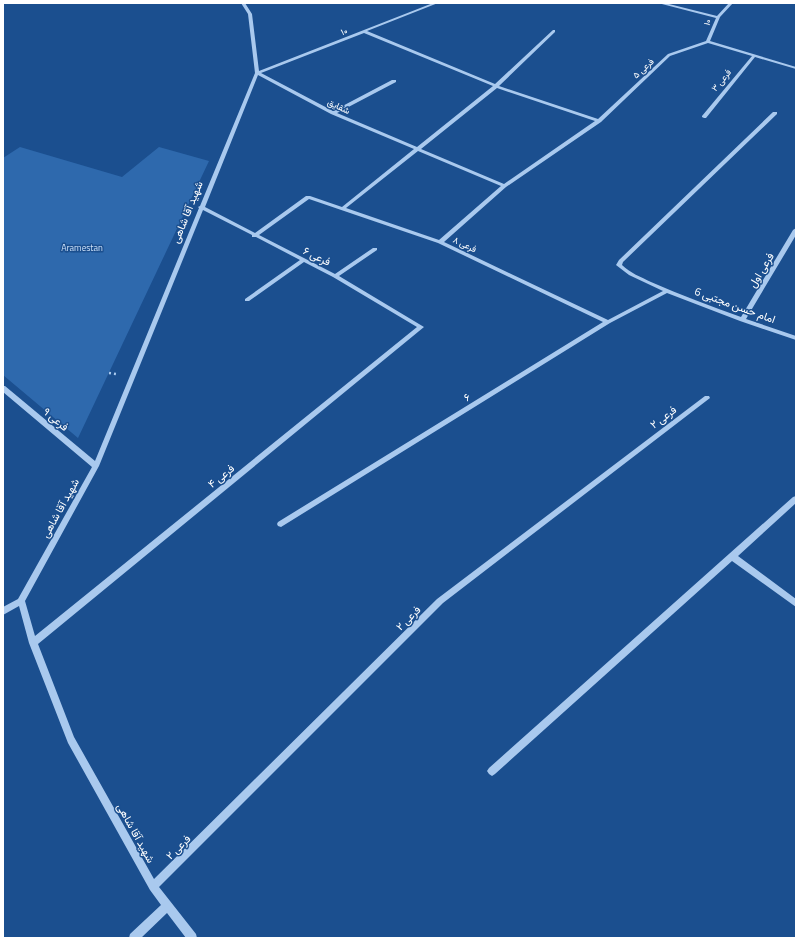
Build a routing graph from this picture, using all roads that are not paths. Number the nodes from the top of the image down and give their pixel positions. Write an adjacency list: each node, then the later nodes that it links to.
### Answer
1 (243, 3): 11 (street)
2 (436, 3): 7 (street, ۱۰)
3 (660, 3): 5 (street, ۱۰)
4 (731, 3): 5 (street)
5 (718, 17): 8 (street, ۱۰)
6 (554, 31): 13 (street)
7 (365, 32): 11 (street, ۱۰); 13 (street)
8 (708, 42): 9 (street); 17 (street, فرعی ۵)
9 (754, 56): 10 (street); 16 (street, فرعی ۳)
10 (796, 68)
11 (256, 72): 14 (street, شقایق); 20 (street, شهید آقا شاهی)
12 (394, 81): 14 (street)
13 (496, 86): 17 (street); 18 (street)
14 (333, 113): 18 (street, شقایق)
15 (775, 114): 28 (street, امام حسن مجتبی 6)
16 (704, 117)
17 (598, 121): 19 (street, فرعی ۵)
18 (417, 148): 19 (street, شقایق); 21 (street)
19 (504, 186): 24 (street, فرعی ۵)
20 (201, 208): 23 (street, فرعی ۶); 36 (street, شهید آقا شاهی)
21 (342, 209): 23 (street, فرعی ۸); 24 (street, فرعی ۸)
22 (796, 230): 30 (street, فرعی اول)
23 (254, 236): 26 (street, فرعی ۶)
24 (440, 242): 31 (street, فرعی ۸)
25 (375, 249): 27 (street)
26 (302, 261): 27 (street, فرعی ۶); 29 (street)
27 (335, 276): 32 (street, فرعی ۶)
28 (667, 290): 30 (street, امام حسن مجتبی 6); 31 (street, ۶)
29 (247, 300)
30 (742, 320): 33 (street, امام حسن مجتبی 6)
31 (608, 322): 38 (street, ۶)
32 (422, 327): 43 (street, فرعی ۴)
33 (796, 338)
34 (4, 390): 36 (street, فرعی ۹)
35 (706, 398): 45 (street, فرعی ۲)
36 (96, 466): 40 (street, شهید آقا شاهی)
37 (796, 498): 39 (street)
38 (281, 524)
39 (732, 556): 41 (street); 44 (street)
40 (21, 601): 42 (street); 43 (street, شهید آقا شاهی)
41 (796, 604)
42 (3, 611)
43 (34, 643): 45 (street, شهید آقا شاهی)
44 (492, 771)
45 (153, 888): 46 (street, شهید آقا شاهی)
46 (167, 906): 47 (street); 48 (street, شهید آقا شاهی)
47 (134, 938)
48 (192, 938)

